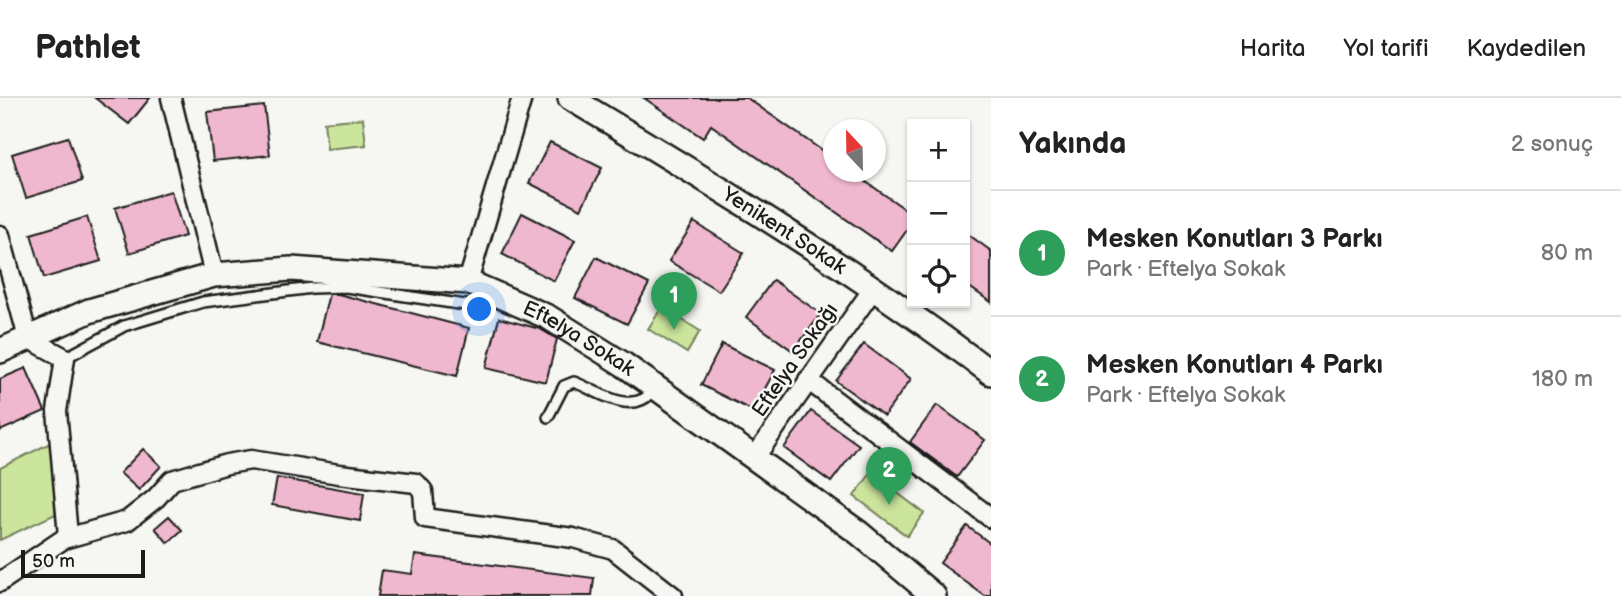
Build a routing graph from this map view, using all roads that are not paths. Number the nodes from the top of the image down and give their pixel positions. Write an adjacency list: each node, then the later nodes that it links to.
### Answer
1 (171, 98): 5 (street)
2 (522, 98): 6 (street)
3 (570, 98): 7 (street, Yenikent Sokak)
4 (0, 235): 9 (street)
5 (214, 275): 6 (street, Eftelya Sokak); 9 (street, Eftelya Sokak)
6 (468, 282): 14 (street, Eftelya Sokak)
7 (873, 289): 12 (street, Yenikent Sokak); 13 (street, Eftelya Sokağı)
8 (485, 309): 11 (lane)
9 (27, 338): 10 (street, Eftelya Sokak); 11 (street)
10 (0, 351)
11 (65, 358): 18 (street)
12 (991, 373)
13 (808, 380): 16 (street, Eftelya Sokağı); 17 (street)
14 (656, 388): 15 (lane); 16 (street, Eftelya Sokak)
15 (548, 417)
16 (755, 457): 21 (street, Eftelya Sokak)
17 (991, 518)
18 (67, 538): 19 (street); 20 (street)
19 (0, 582)
20 (673, 596)
21 (934, 596)

